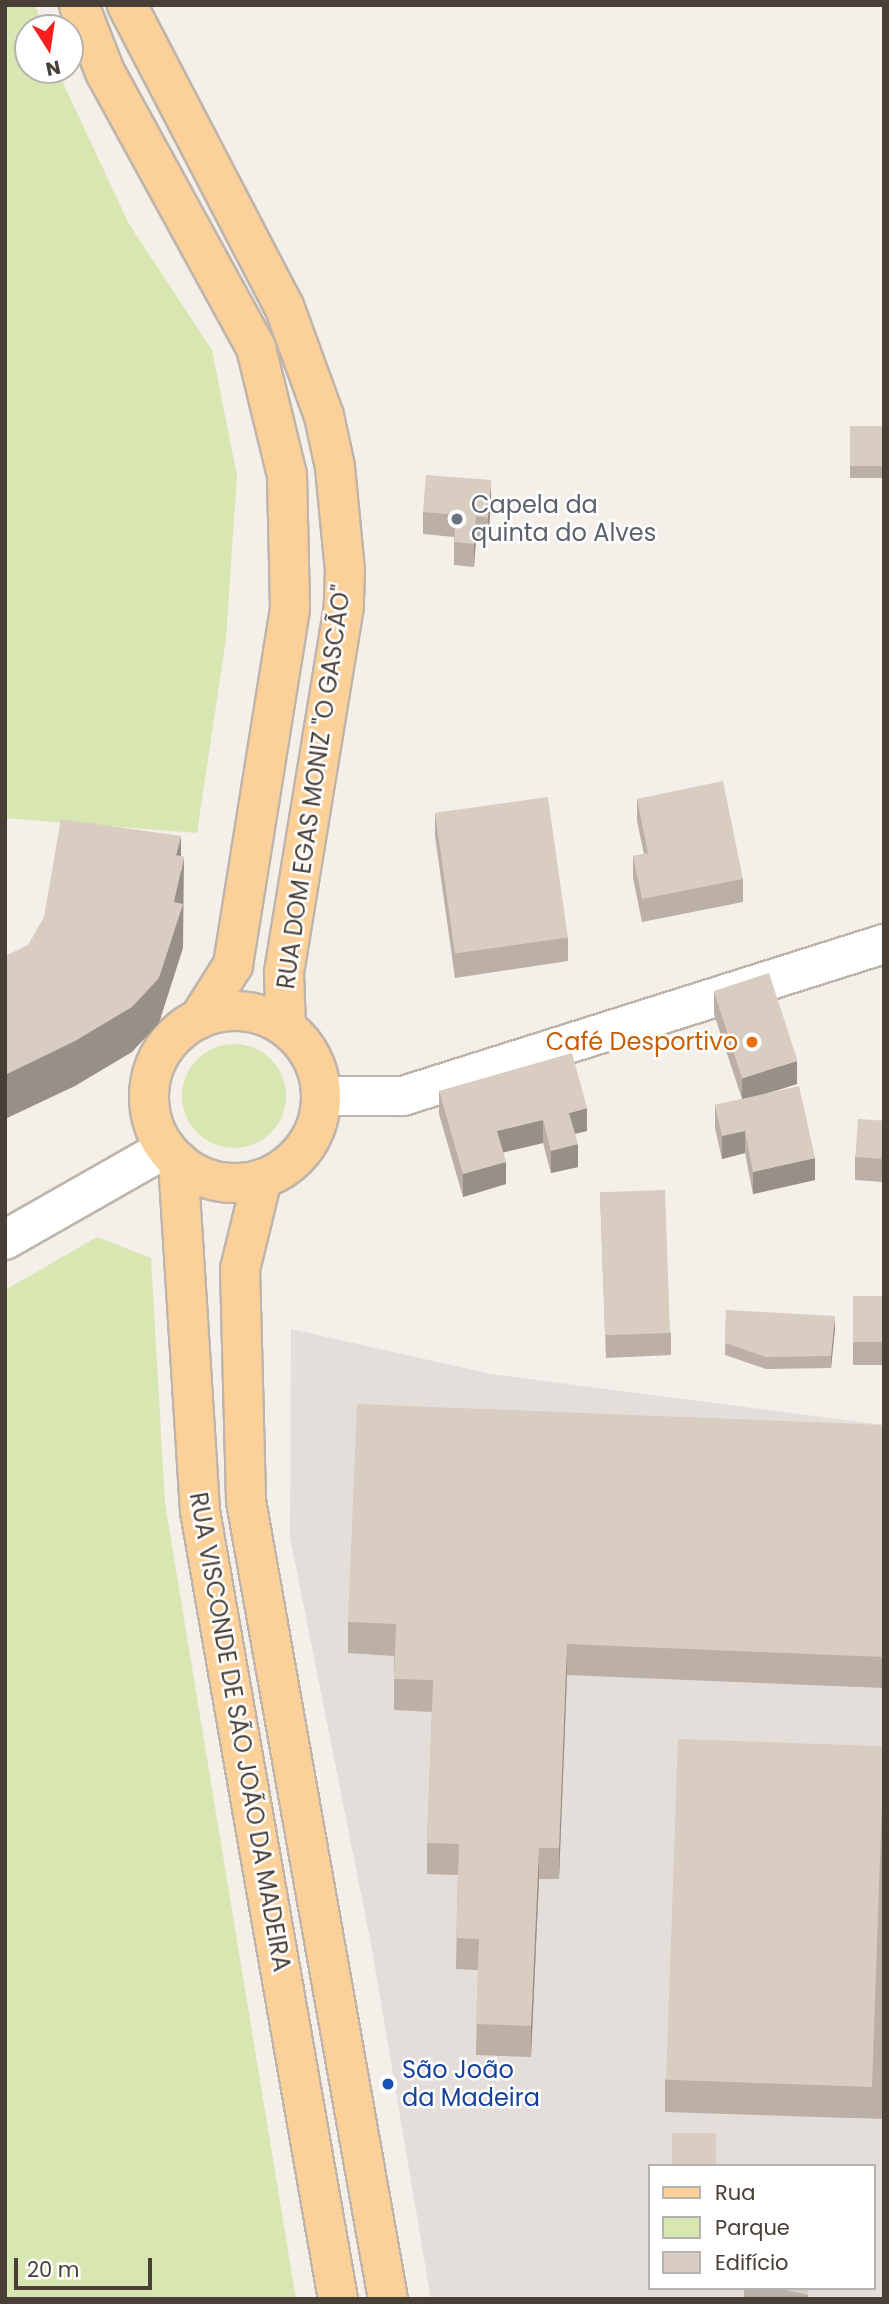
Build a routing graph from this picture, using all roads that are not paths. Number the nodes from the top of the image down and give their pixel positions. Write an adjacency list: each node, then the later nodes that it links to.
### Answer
1 (79, 5): 4 (main road, RUA DOM EGAS MONIZ "O GASCÃO")
2 (127, 5): 5 (main road, RUA DOM EGAS MONIZ "O GASCÃO")
3 (884, 944): 6 (street)
4 (199, 1019): 5 (main road); 7 (main road)
5 (286, 1027): 6 (main road)
6 (322, 1096): 8 (main road)
7 (172, 1155): 8 (main road); 9 (street); 10 (main road, RUA VISCONDE DE SÃO JOÃO DA MADEIRA)
8 (262, 1179): 11 (main road, RUA VISCONDE DE SÃO JOÃO DA MADEIRA)
9 (5, 1240)
10 (338, 2299)
11 (388, 2299)

